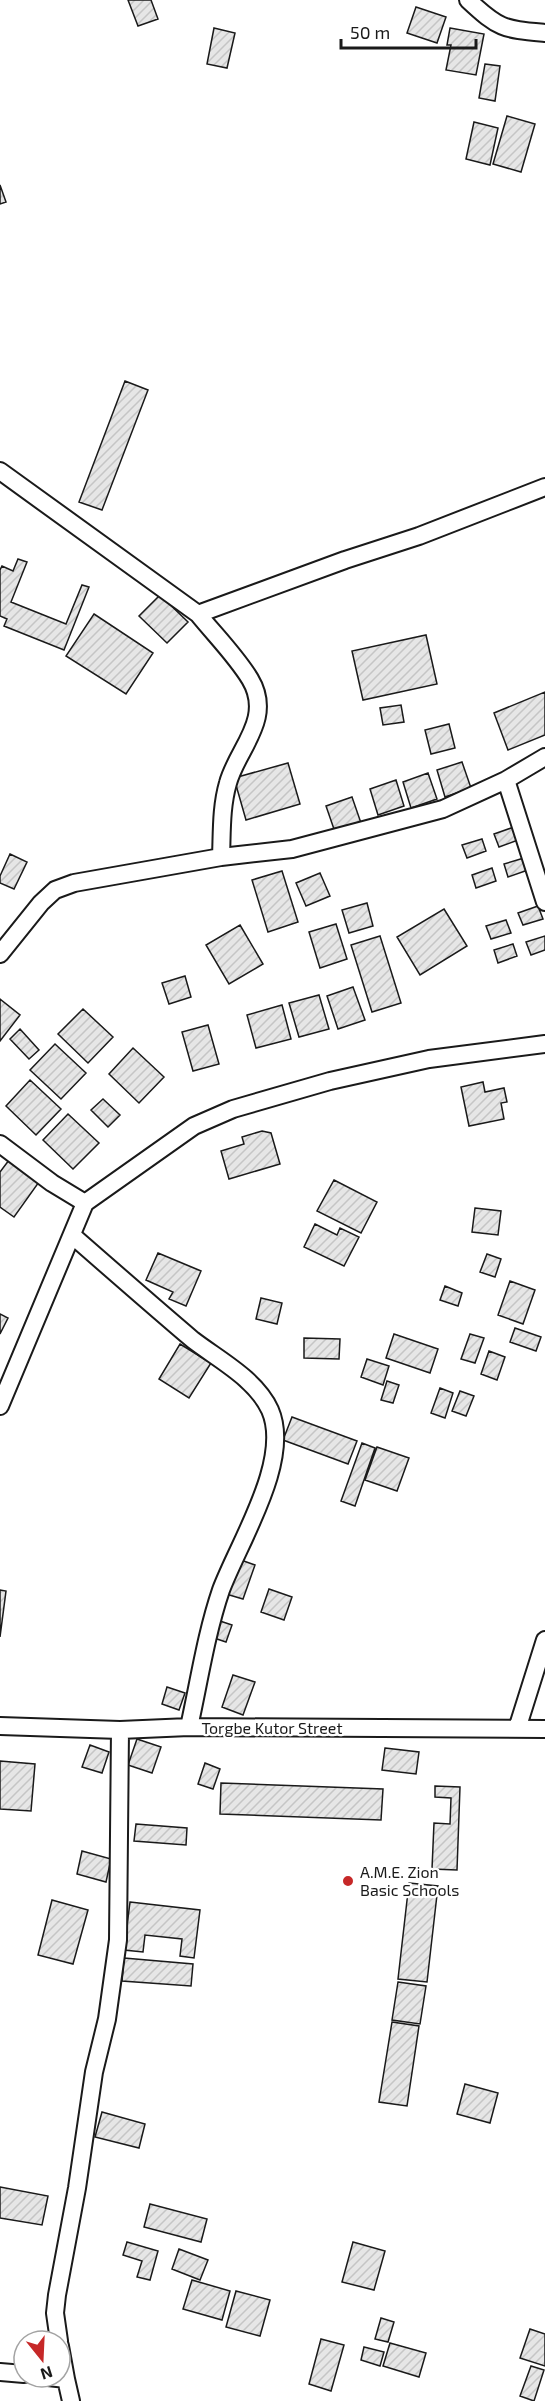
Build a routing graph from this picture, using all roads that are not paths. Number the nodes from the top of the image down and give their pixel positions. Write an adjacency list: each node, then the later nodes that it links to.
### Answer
1 (468, 0): 2 (street)
2 (545, 33)
3 (0, 471): 5 (street)
4 (545, 487): 5 (street)
5 (198, 614): 8 (street)
6 (545, 757): 7 (street)
7 (506, 780): 8 (street); 9 (street)
8 (221, 857): 10 (street)
9 (545, 902)
10 (0, 954)
11 (545, 1044): 13 (street)
12 (0, 1144): 13 (street)
13 (85, 1203): 14 (street)
14 (73, 1236): 15 (street); 18 (street)
15 (0, 1406)
16 (545, 1640): 19 (street)
17 (0, 1726): 21 (street, Torgbe Kutor Street)
18 (189, 1727): 19 (street, Torgbe Kutor Street); 21 (street, Torgbe Kutor Street)
19 (517, 1729): 20 (street, Torgbe Kutor Street)
20 (545, 1729)
21 (120, 1730): 22 (street)
22 (57, 2329)

